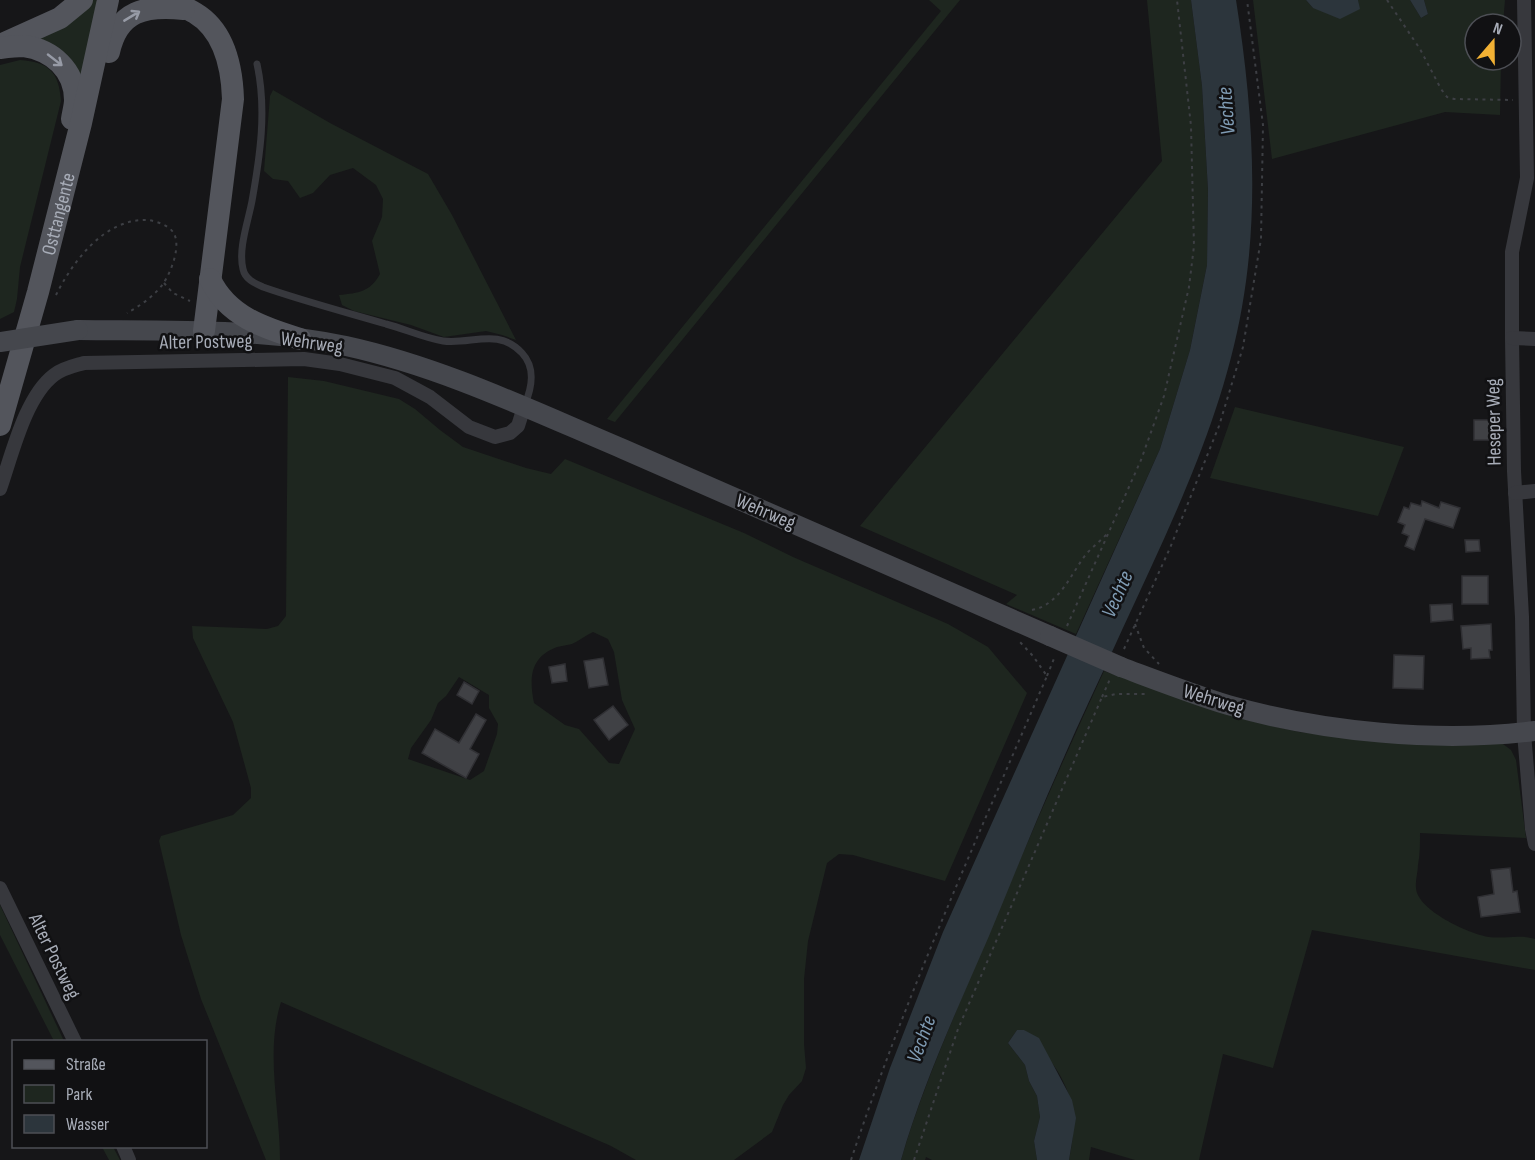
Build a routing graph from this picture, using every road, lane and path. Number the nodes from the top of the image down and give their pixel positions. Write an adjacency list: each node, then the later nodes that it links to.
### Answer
1 (82, 0): 8 (main road)
2 (108, 0): 11 (main road, Osttangente)
3 (1177, 0): 26 (path)
4 (1247, 0): 29 (path)
5 (1387, 0): 10 (path)
6 (1524, 0): 10 (street, Heseper Weg)
7 (177, 4): 11 (main road, one-way to 7); 13 (main road)
8 (0, 46): 12 (main road, one-way to 12)
9 (257, 64): 21 (lane)
10 (1525, 100): 17 (street, Heseper Weg)
11 (81, 123): 12 (main road, Osttangente)
12 (68, 175): 22 (main road, Osttangente)
13 (210, 279): 16 (main road); 18 (main road)
14 (57, 295): 15 (path)
15 (122, 314)
16 (204, 331): 18 (street, Wehrweg); 20 (street, Wehrweg, bridge)
17 (1512, 338): 19 (street); 25 (street, Heseper Weg)
18 (300, 339): 21 (street, Wehrweg)
19 (1535, 339)
20 (0, 342)
21 (524, 407): 23 (street, Alter Postweg); 28 (street, Wehrweg)
22 (0, 425)
23 (0, 489)
24 (1535, 491): 25 (street)
25 (1515, 493): 36 (street, Heseper Weg)
26 (1108, 533): 27 (path); 30 (path)
27 (1029, 611)
28 (1004, 616): 30 (street, Wehrweg); 32 (path)
29 (1135, 624): 31 (path); 33 (path)
30 (1056, 641): 31 (street, Wehrweg, bridge); 32 (path)
31 (1118, 666): 33 (street, Wehrweg); 35 (path)
32 (1047, 676): 40 (path)
33 (1172, 686): 36 (street, Wehrweg)
34 (1146, 694): 35 (path)
35 (1102, 697): 41 (path)
36 (1529, 732): 37 (street, Heseper Weg)
37 (1535, 844)
38 (0, 888): 39 (street, Alter Postweg)
39 (75, 1040)
40 (851, 1160)
41 (914, 1160)

